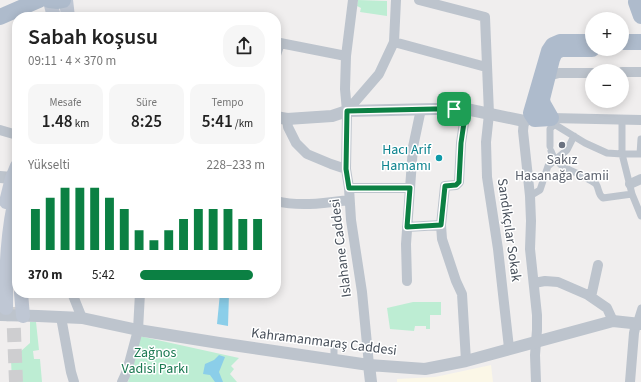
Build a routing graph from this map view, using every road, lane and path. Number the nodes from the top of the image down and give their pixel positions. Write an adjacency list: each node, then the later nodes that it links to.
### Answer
1 (13, 0): 7 (main road)
2 (50, 0): 8 (main road); 9 (main road)
3 (66, 0): 10 (main road)
4 (352, 0): 21 (street, Islahane Caddesi)
5 (396, 0): 13 (street)
6 (419, 0): 22 (street, Sandıkçılar Sokak)
7 (0, 5)
8 (15, 12)
9 (53, 12)
10 (67, 12)
11 (12, 13): 12 (main road)
12 (0, 17)
13 (394, 42): 22 (street); 29 (street)
14 (585, 42): 33 (main road)
15 (629, 42): 16 (main road)
16 (641, 42)
17 (281, 43): 21 (street)
18 (585, 49): 26 (main road)
19 (629, 49): 20 (main road)
20 (641, 49)
21 (346, 56): 29 (street, Islahane Caddesi)
22 (486, 67): 30 (street, Sandıkçılar Sokak)
23 (629, 72): 24 (street)
24 (641, 72)
25 (585, 73): 26 (street)
26 (548, 76): 35 (main road)
27 (421, 109): 28 (street); 29 (street); 48 (street)
28 (466, 109): 30 (street); 55 (street)
29 (347, 111): 31 (street); 43 (street, Islahane Caddesi)
30 (489, 114): 33 (street); 74 (street, Sandıkçılar Sokak)
31 (281, 118): 43 (street)
32 (622, 118): 34 (street); 35 (street); 40 (street)
33 (528, 119): 35 (main road); 50 (street)
34 (641, 120)
35 (553, 121): 38 (street); 42 (street)
36 (0, 130): 37 (street)
37 (12, 134)
38 (574, 136): 40 (street); 42 (street)
39 (641, 139): 41 (street)
40 (622, 154): 41 (street); 46 (street)
41 (641, 154)
42 (555, 160): 49 (street); 50 (street)
43 (346, 169): 47 (street, Islahane Caddesi)
44 (10, 174): 57 (main road)
45 (641, 179): 46 (street)
46 (630, 184): 49 (street)
47 (349, 188): 48 (street); 51 (street, Islahane Caddesi)
48 (410, 188): 56 (street)
49 (632, 194): 54 (street)
50 (530, 196): 61 (street)
51 (349, 200): 52 (street); 76 (street, Islahane Caddesi)
52 (281, 202)
53 (12, 215): 67 (main road)
54 (641, 216)
55 (441, 225): 56 (street); 75 (street)
56 (407, 227): 60 (street)
57 (0, 243)
58 (598, 265): 62 (street)
59 (12, 269): 67 (main road)
60 (407, 281)
61 (534, 283): 62 (street); 73 (street)
62 (591, 297): 70 (street)
63 (18, 298): 67 (main road)
64 (74, 298): 69 (street)
65 (140, 298): 72 (street)
66 (641, 308): 71 (street)
67 (10, 311): 68 (street, Kahramanmaraş Caddesi)
68 (61, 317): 69 (street, Kahramanmaraş Caddesi); 77 (street)
69 (82, 318): 72 (street, Kahramanmaraş Caddesi)
70 (613, 321): 71 (street, Kahramanmaraş Caddesi); 73 (street, Kahramanmaraş Caddesi)
71 (639, 324): 81 (street)
72 (138, 330): 76 (street, Kahramanmaraş Caddesi); 78 (street)
73 (536, 342): 74 (street, Kahramanmaraş Caddesi); 80 (street)
74 (509, 348): 75 (street, Kahramanmaraş Caddesi)
75 (466, 361): 76 (street, Kahramanmaraş Caddesi)
76 (369, 365): 79 (street, Islahane Caddesi)
77 (74, 382)
78 (122, 382)
79 (371, 382)
80 (536, 382)
81 (630, 382)

